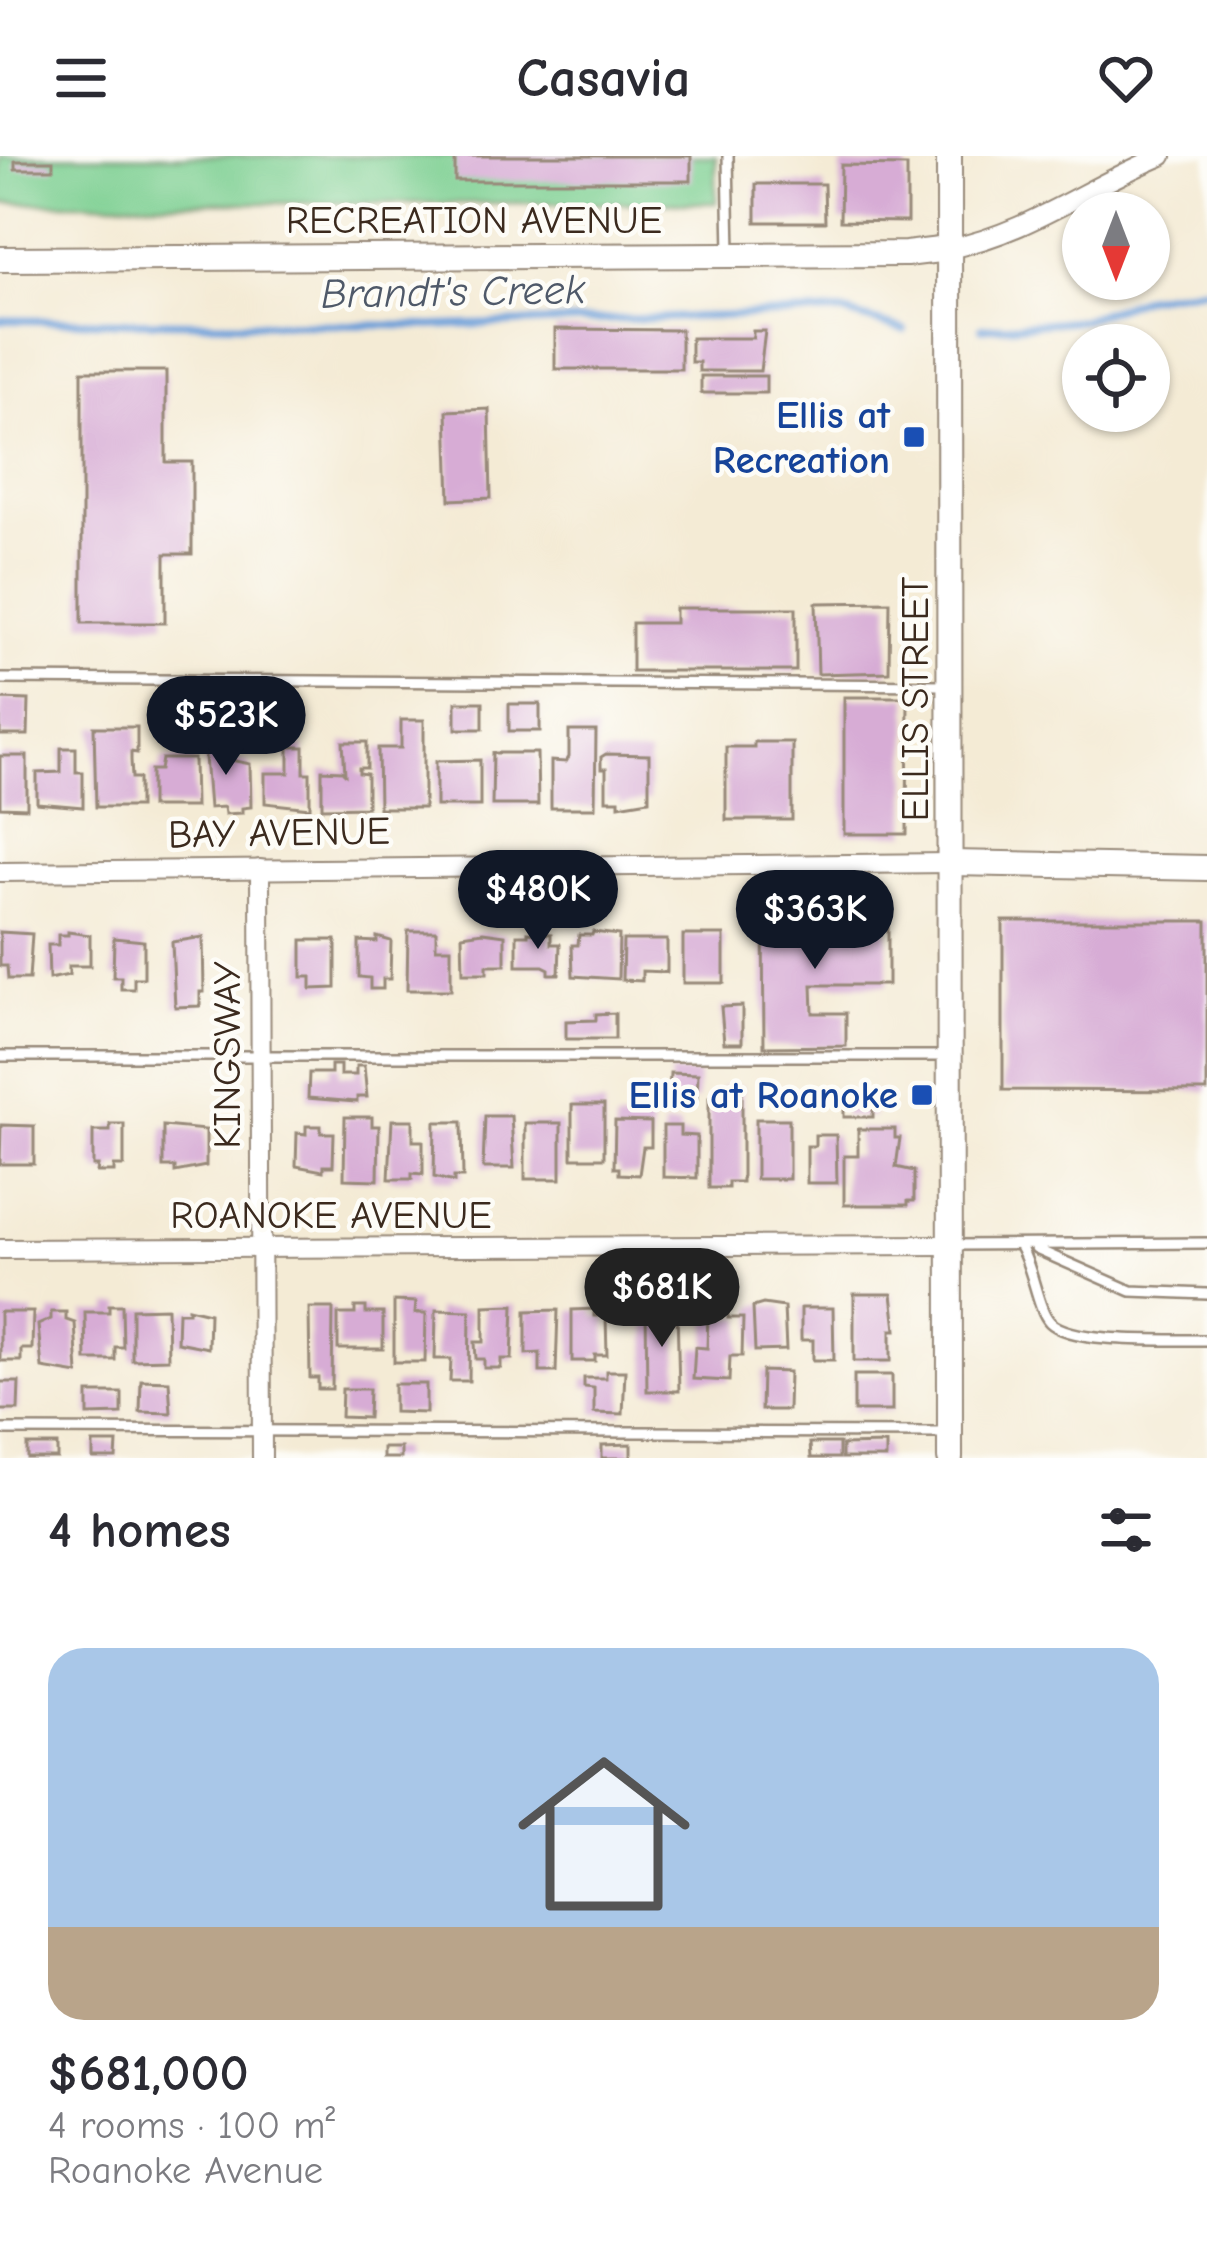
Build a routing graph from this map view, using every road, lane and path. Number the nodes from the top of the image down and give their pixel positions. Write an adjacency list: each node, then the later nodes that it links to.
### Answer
1 (728, 156): 5 (lane)
2 (949, 156): 4 (street, ELLIS STREET)
3 (1162, 156): 4 (street)
4 (948, 249): 5 (street, RECREATION AVENUE); 8 (street, ELLIS STREET)
5 (730, 255): 6 (street, RECREATION AVENUE)
6 (0, 259)
7 (0, 679): 8 (lane)
8 (951, 686): 9 (street, ELLIS STREET)
9 (951, 863): 10 (street, BAY AVENUE); 11 (street, BAY AVENUE); 15 (street, ELLIS STREET)
10 (1207, 868)
11 (260, 869): 12 (street, BAY AVENUE); 14 (street, KINGSWAY)
12 (0, 872)
13 (0, 1056): 14 (lane)
14 (260, 1056): 15 (lane); 19 (street, KINGSWAY)
15 (951, 1056): 18 (street, ELLIS STREET)
16 (1207, 1244): 17 (lane)
17 (1019, 1245): 18 (lane); 21 (lane); 22 (lane)
18 (951, 1246): 19 (street, ROANOKE AVENUE); 25 (street, ELLIS STREET)
19 (260, 1248): 20 (street, ROANOKE AVENUE); 24 (street, KINGSWAY)
20 (0, 1249)
21 (1207, 1294)
22 (1207, 1340)
23 (0, 1430): 24 (lane)
24 (262, 1432): 25 (lane); 26 (street, KINGSWAY)
25 (950, 1445)
26 (262, 1458)

